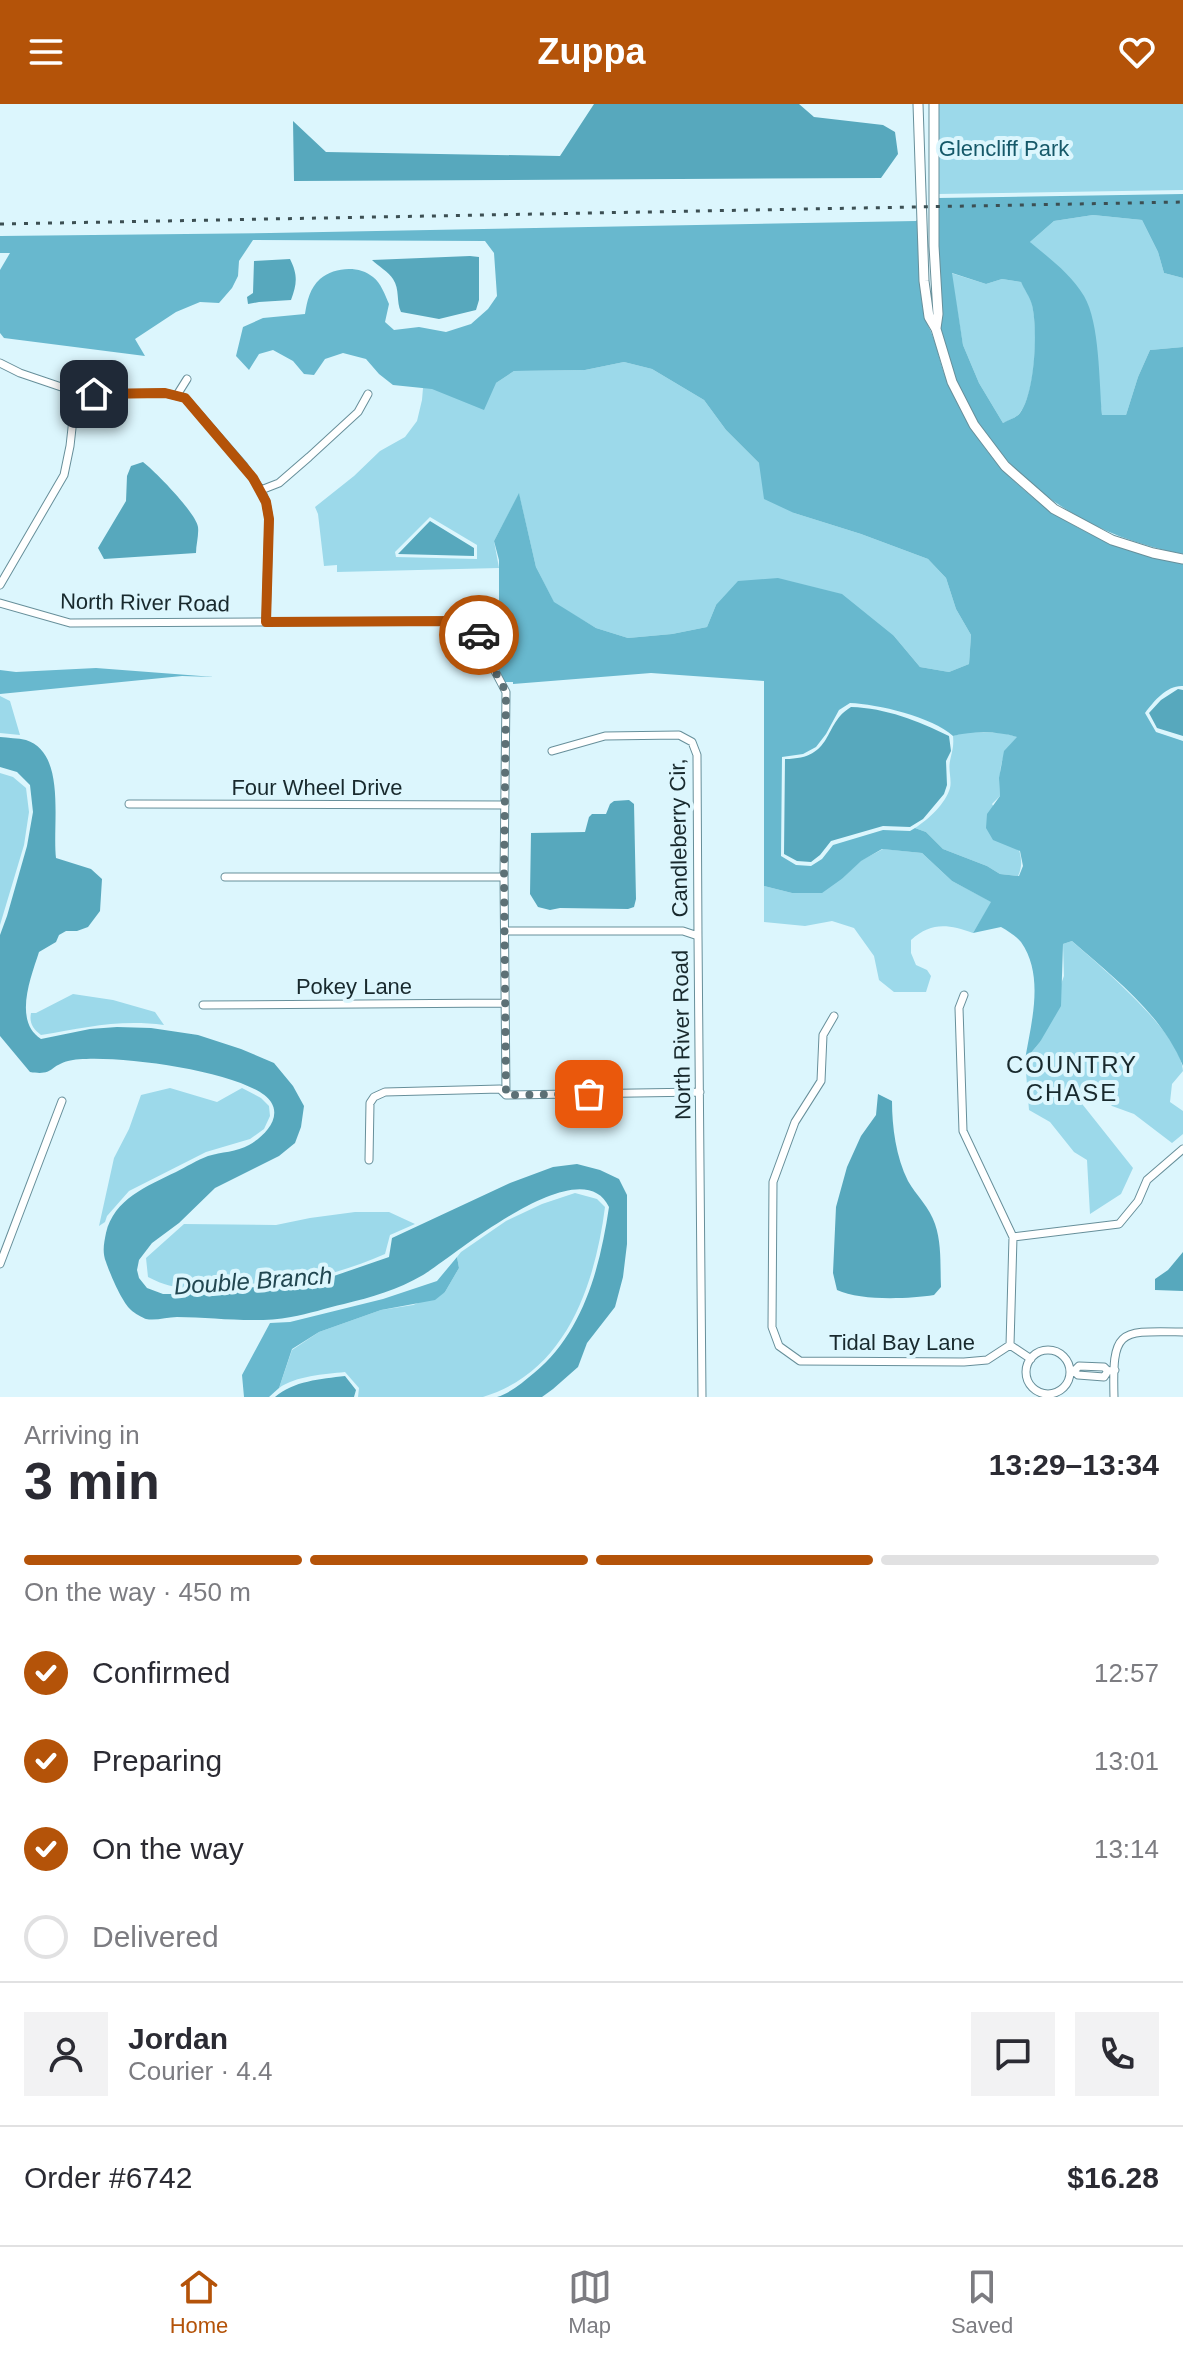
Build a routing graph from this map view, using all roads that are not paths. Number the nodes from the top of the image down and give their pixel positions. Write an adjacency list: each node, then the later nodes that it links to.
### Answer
1 (918, 104): 3 (street)
2 (934, 104): 3 (street)
3 (936, 329): 10 (street)
4 (0, 363): 6 (street)
5 (187, 379): 8 (street)
6 (76, 392): 8 (street); 11 (street)
7 (368, 394): 9 (street)
8 (177, 395): 9 (street)
9 (261, 490): 13 (street)
10 (1183, 559)
11 (0, 585)
12 (0, 603): 13 (street, North River Road)
13 (266, 622): 16 (street, North River Road)
14 (552, 751): 20 (street, Candleberry Cir,)
15 (129, 804): 16 (street, Four Wheel Drive)
16 (505, 805): 18 (street, North River Road)
17 (225, 877): 18 (street)
18 (504, 877): 19 (street, North River Road)
19 (505, 931): 20 (street, North River Road); 22 (street)
20 (698, 936): 25 (street, North River Road)
21 (964, 995): 30 (street)
22 (505, 1003): 23 (street, Pokey Lane); 26 (street)
23 (203, 1005)
24 (834, 1016): 33 (street, Tidal Bay Lane)
25 (700, 1092): 26 (street); 38 (street, North River Road)
26 (506, 1095): 29 (street)
27 (62, 1101): 31 (street)
28 (1183, 1149): 30 (street)
29 (369, 1160)
30 (1013, 1237): 33 (street)
31 (0, 1264)
32 (1183, 1332): 35 (street)
33 (1010, 1345): 34 (street)
34 (1031, 1359): 36 (street); 37 (street)
35 (1111, 1370): 36 (street); 39 (street)
36 (1072, 1371): 37 (street)
37 (1048, 1395)
38 (702, 1397)
39 (1114, 1397)

